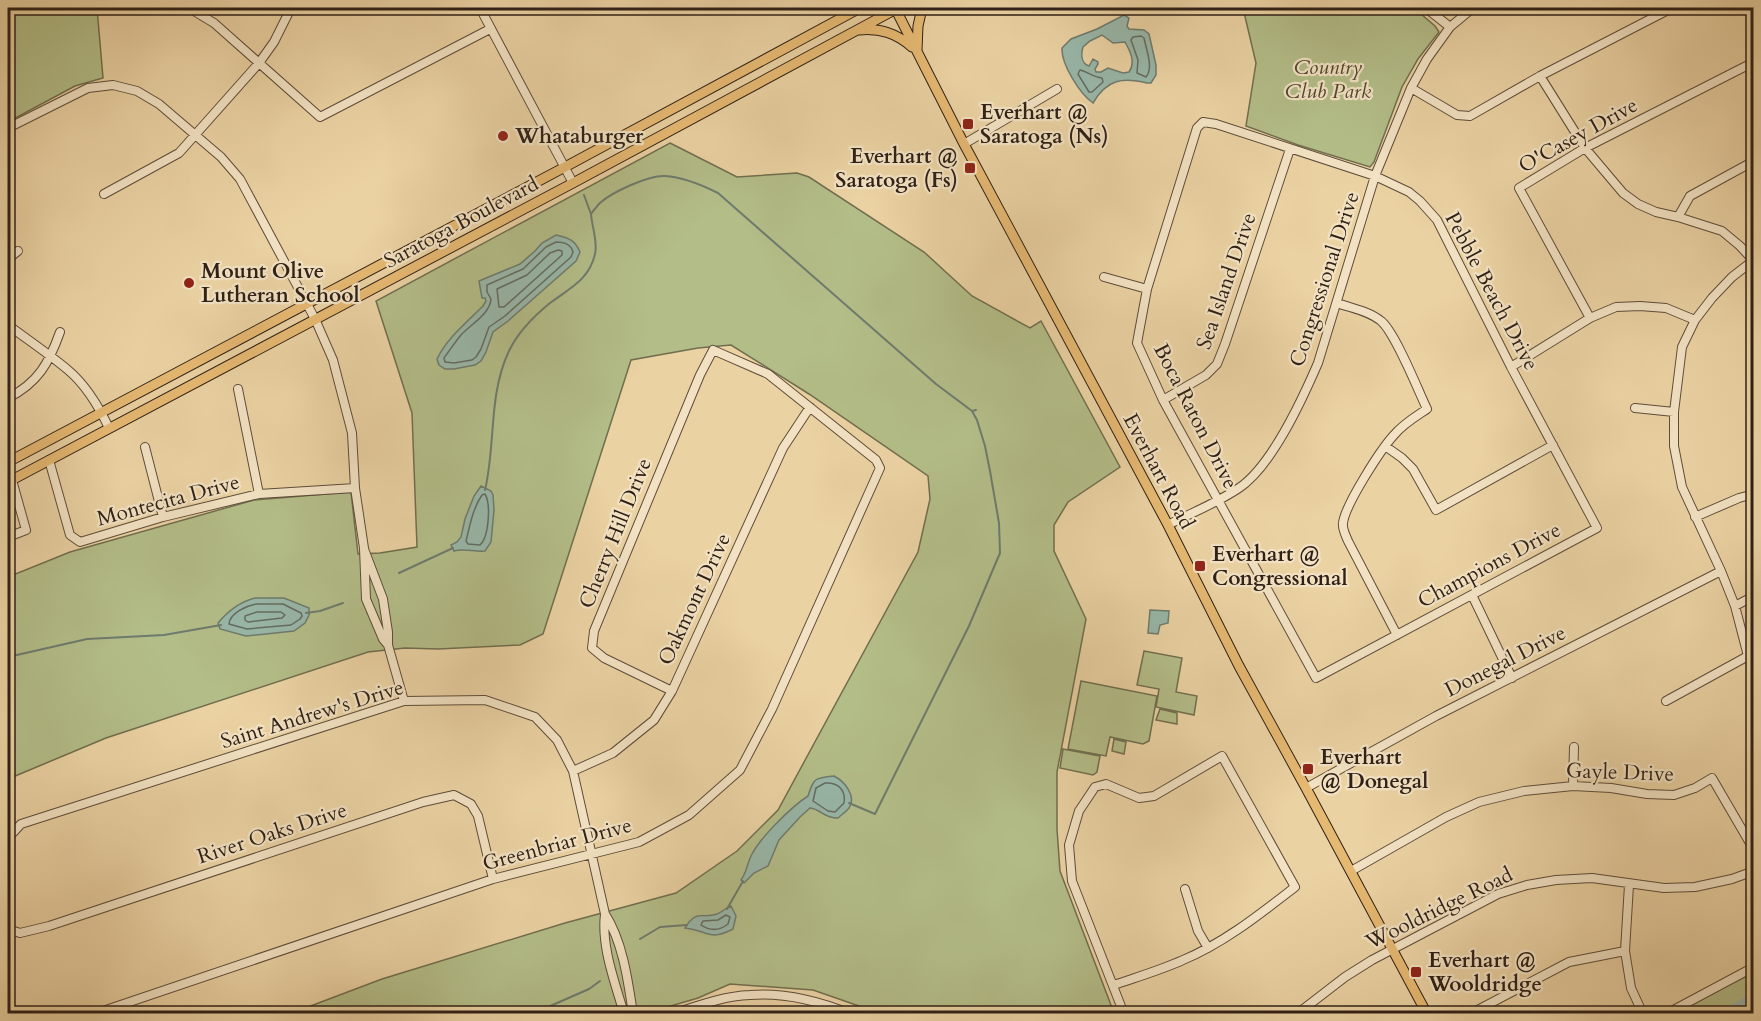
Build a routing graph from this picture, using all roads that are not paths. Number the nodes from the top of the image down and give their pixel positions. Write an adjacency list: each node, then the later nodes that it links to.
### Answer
1 (189, 8): 16 (street)
2 (291, 8): 16 (street)
3 (480, 8): 12 (street)
4 (860, 8): 10 (main road, Saratoga Boulevard)
5 (896, 8): 13 (main road, Saratoga Boulevard); 14 (main road, Everhart Road)
6 (922, 8): 14 (main road)
7 (1426, 8): 11 (street)
8 (1473, 8): 11 (street, Congressional Drive)
9 (1672, 8): 17 (street)
10 (851, 10): 27 (main road, Saratoga Boulevard)
11 (1450, 27): 18 (street, Congressional Drive)
12 (490, 28): 16 (street); 27 (street)
13 (856, 30): 14 (main road); 29 (main road, Saratoga Boulevard)
14 (917, 52): 23 (main road, Everhart Road)
15 (1754, 62): 24 (street, O'Casey Drive)
16 (259, 63): 22 (street)
17 (1540, 76): 18 (street); 24 (street)
18 (1411, 88): 28 (street, Congressional Drive)
19 (1057, 89): 23 (street)
20 (1203, 122): 25 (street, Pebble Beach Drive); 36 (street, Boca Raton Drive)
21 (8, 128): 22 (street)
22 (195, 136): 30 (street); 37 (street)
23 (964, 144): 67 (main road, Everhart Road)
24 (1585, 148): 31 (street); 39 (street, O'Casey Drive)
25 (1290, 149): 28 (street, Pebble Beach Drive); 49 (street, Sea Island Drive)
26 (1754, 161): 31 (street)
27 (565, 167): 29 (street); 37 (main road, Saratoga Boulevard)
28 (1375, 176): 38 (street, Congressional Drive); 46 (street, Pebble Beach Drive)
29 (573, 183): 40 (main road, Saratoga Boulevard)
30 (104, 194)
31 (1678, 217): 34 (street)
32 (18, 251): 33 (street)
33 (8, 259)
34 (1753, 260): 41 (street)
35 (1104, 277): 36 (street)
36 (1147, 289): 49 (street, Boca Raton Drive)
37 (306, 303): 40 (street); 52 (main road, Saratoga Boulevard)
38 (1337, 303): 56 (street); 64 (street, Congressional Drive)
39 (1590, 318): 41 (street); 46 (street)
40 (315, 320): 54 (main road, Saratoga Boulevard); 61 (street)
41 (1695, 320): 53 (street)
42 (8, 325): 45 (street)
43 (60, 332): 45 (street)
44 (713, 350): 50 (street, Greenbriar Drive); 80 (street, Cherry Hill Drive)
45 (51, 358): 48 (street); 52 (street)
46 (1511, 366): 55 (street, Pebble Beach Drive)
47 (238, 389): 62 (street)
48 (8, 398)
49 (1163, 400): 64 (street, Boca Raton Drive)
50 (810, 407): 80 (street, Oakmont Drive); 89 (street, Greenbriar Drive)
51 (1635, 408): 53 (street)
52 (102, 412): 54 (street); 59 (main road, Saratoga Boulevard)
53 (1674, 412): 66 (street)
54 (109, 428): 58 (main road, Saratoga Boulevard)
55 (1553, 445): 56 (street); 71 (street, Champions Drive)
56 (1385, 446): 74 (street)
57 (145, 447): 65 (street)
58 (49, 460): 60 (main road, Saratoga Boulevard); 65 (street, Montecita Drive)
59 (8, 462)
60 (10, 481): 68 (street)
61 (355, 488): 62 (street, Montecita Drive); 69 (street)
62 (259, 494): 65 (street, Montecita Drive)
63 (1754, 494): 66 (street)
64 (1218, 499): 67 (street, Congressional Drive); 78 (street, Boca Raton Drive)
65 (163, 517)
66 (1695, 517): 70 (street)
67 (1168, 525): 86 (main road, Everhart Road)
68 (8, 537)
69 (364, 548): 75 (street); 75 (street)
70 (1721, 571): 73 (street); 79 (street, Donegal Drive)
71 (1472, 595): 74 (street, Champions Drive); 79 (street)
72 (1754, 596): 73 (street)
73 (1735, 606): 76 (street)
74 (1397, 635): 78 (street, Champions Drive)
75 (388, 645): 81 (street)
76 (1748, 656): 77 (street); 82 (street)
77 (1754, 667)
78 (1316, 678)
79 (1512, 678): 86 (street, Donegal Drive)
80 (672, 691): 84 (street, Oakmont Drive)
81 (404, 701): 84 (street, Saint Andrew's Drive); 87 (street, Saint Andrew's Drive)
82 (1666, 701)
83 (1574, 747): 85 (street)
84 (573, 771): 89 (street, Saint Andrew's Drive)
85 (1573, 786): 88 (street, Gayle Drive); 90 (street, Gayle Drive)
86 (1306, 788): 90 (main road, Everhart Road)
87 (8, 838)
88 (1754, 850)
89 (592, 855): 92 (street, Greenbriar Drive); 95 (street, Saint Andrew's Drive)
90 (1351, 871): 98 (main road, Everhart Road)
91 (1754, 871): 93 (street, Wooldridge Road)
92 (493, 879): 96 (street, River Oaks Drive); 102 (street, Greenbriar Drive)
93 (1629, 885): 98 (street, Wooldridge Road); 99 (street)
94 (1185, 889): 97 (street)
95 (605, 914): 103 (street, Saint Andrew's Drive); 104 (street, Saint Andrew's Drive)
96 (8, 929)
97 (1208, 948): 101 (street); 101 (street)
98 (1393, 949): 108 (street, Wooldridge Road); 109 (main road, Everhart Road)
99 (1625, 951): 110 (street); 111 (street)
100 (1754, 967): 112 (street)
101 (1114, 985): 107 (street)
102 (94, 1014)
103 (624, 1014)
104 (633, 1014)
105 (672, 1014): 106 (street)
106 (851, 1014)
107 (1124, 1014)
108 (1297, 1014)
109 (1427, 1014)
110 (1470, 1014)
111 (1643, 1014)
112 (1666, 1014)

